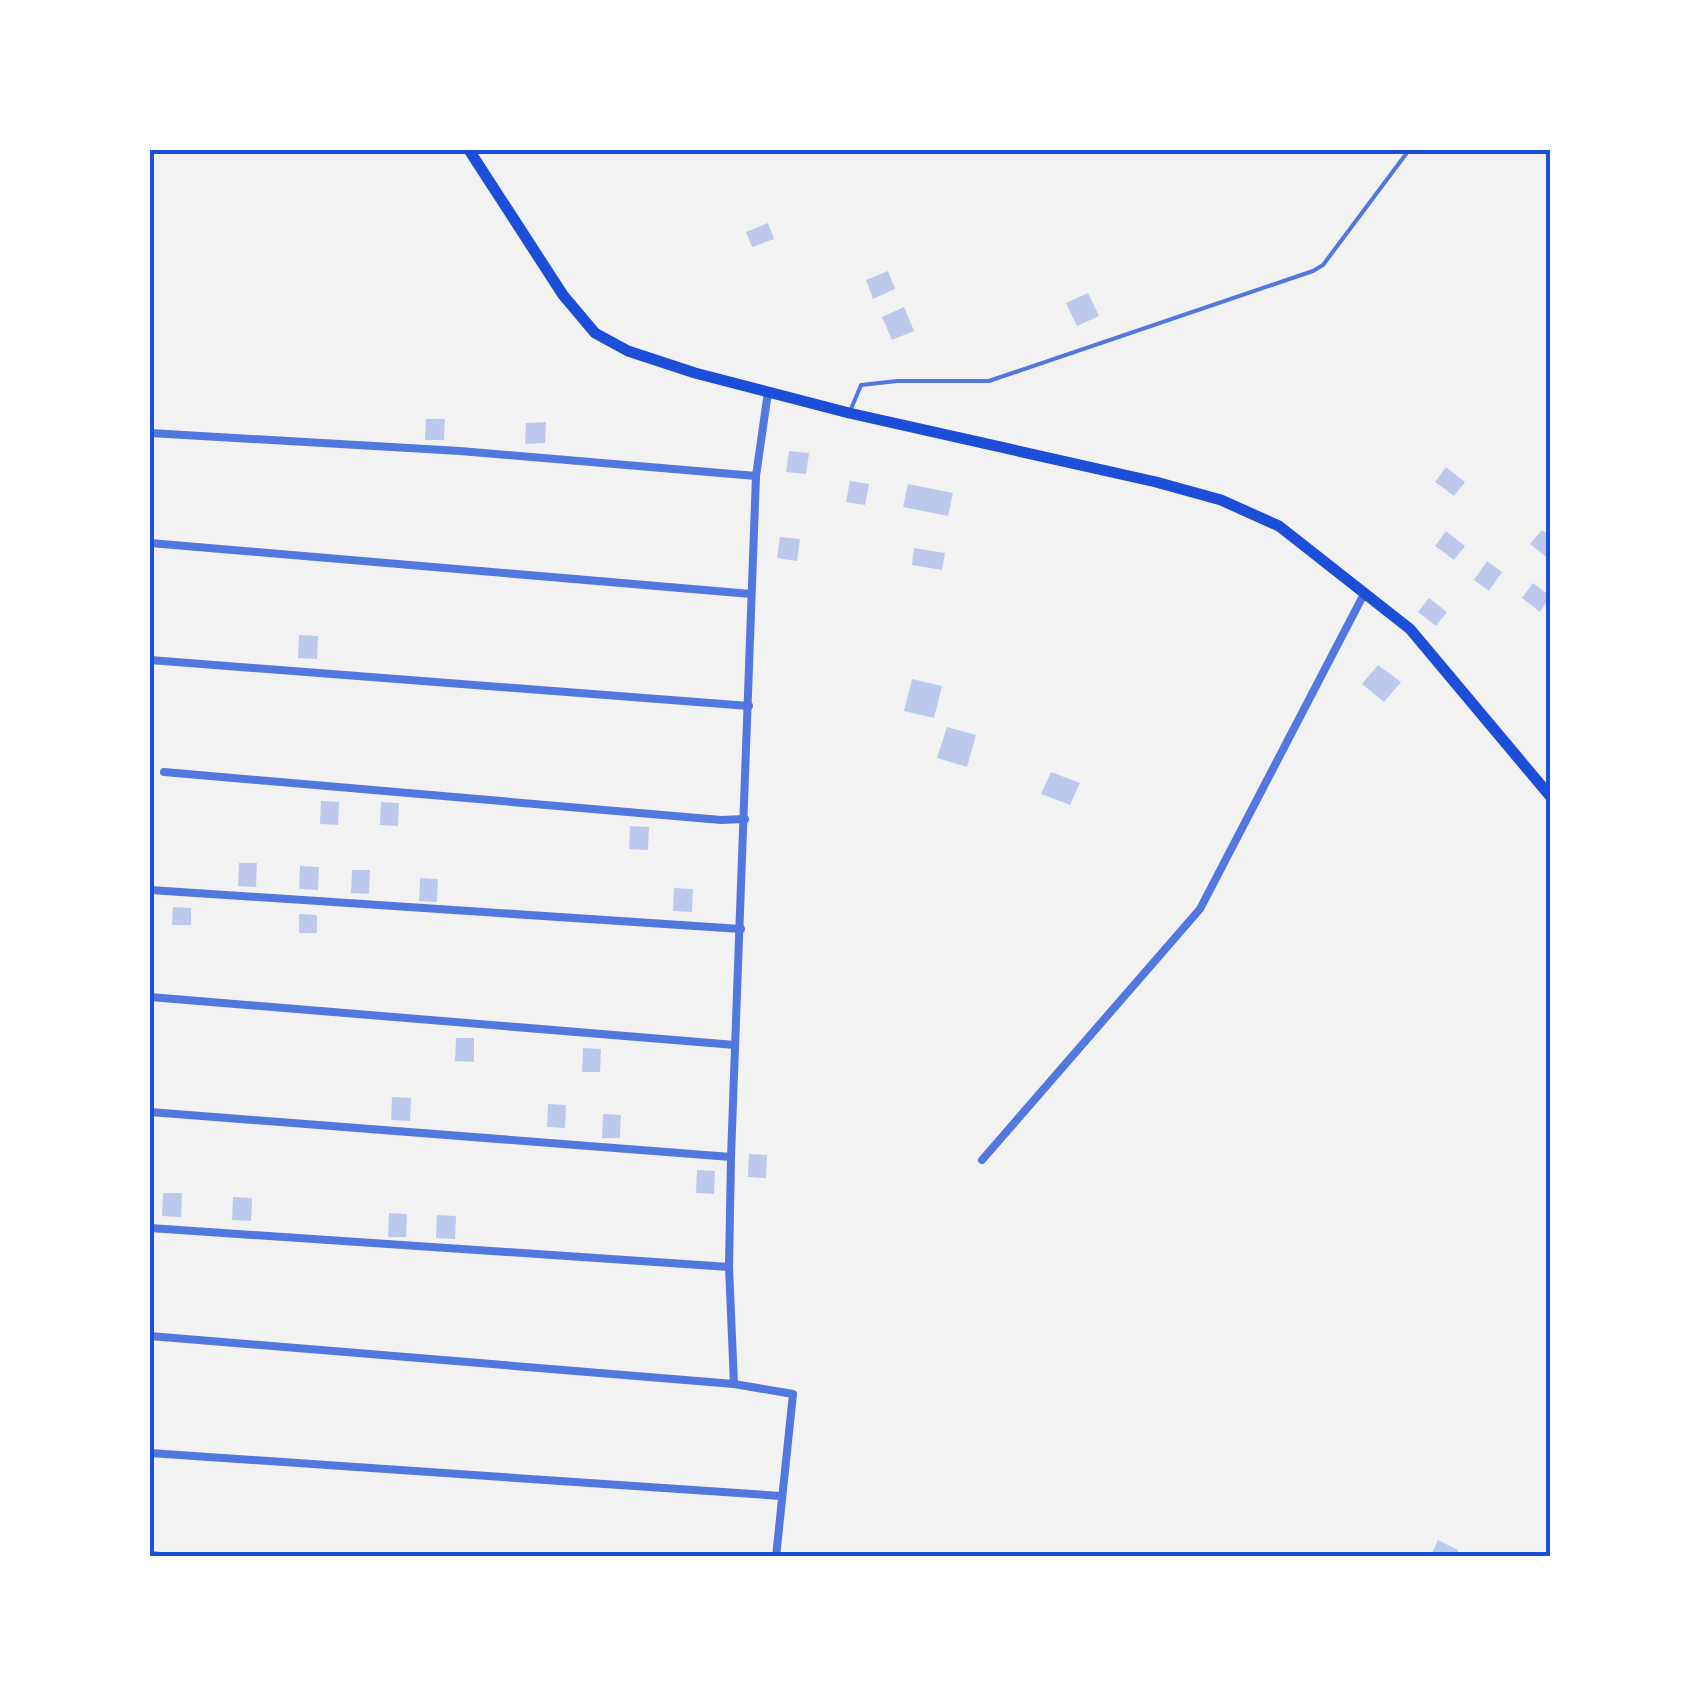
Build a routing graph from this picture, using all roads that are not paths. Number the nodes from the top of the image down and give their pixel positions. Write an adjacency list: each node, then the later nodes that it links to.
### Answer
1 (469, 150): 3 (main road)
2 (1409, 150): 4 (lane)
3 (768, 392): 4 (main road); 6 (street)
4 (849, 413): 8 (main road)
5 (150, 433): 6 (street)
6 (756, 476): 9 (street)
7 (150, 543): 9 (street)
8 (1365, 592): 13 (main road); 21 (street)
9 (751, 594): 11 (street)
10 (150, 660): 11 (street)
11 (749, 706): 14 (street)
12 (164, 772): 14 (street)
13 (1550, 796)
14 (745, 819): 16 (street)
15 (150, 890): 16 (street)
16 (741, 929): 18 (street)
17 (150, 997): 18 (street)
18 (735, 1046): 20 (street)
19 (150, 1112): 20 (street)
20 (731, 1157): 23 (street)
21 (982, 1160)
22 (150, 1228): 23 (street)
23 (729, 1266): 25 (street)
24 (150, 1336): 25 (street)
25 (734, 1384): 27 (street)
26 (150, 1453): 27 (street)
27 (780, 1496): 30 (street)
28 (150, 1555): 29 (street)
29 (172, 1557)
30 (776, 1557)

